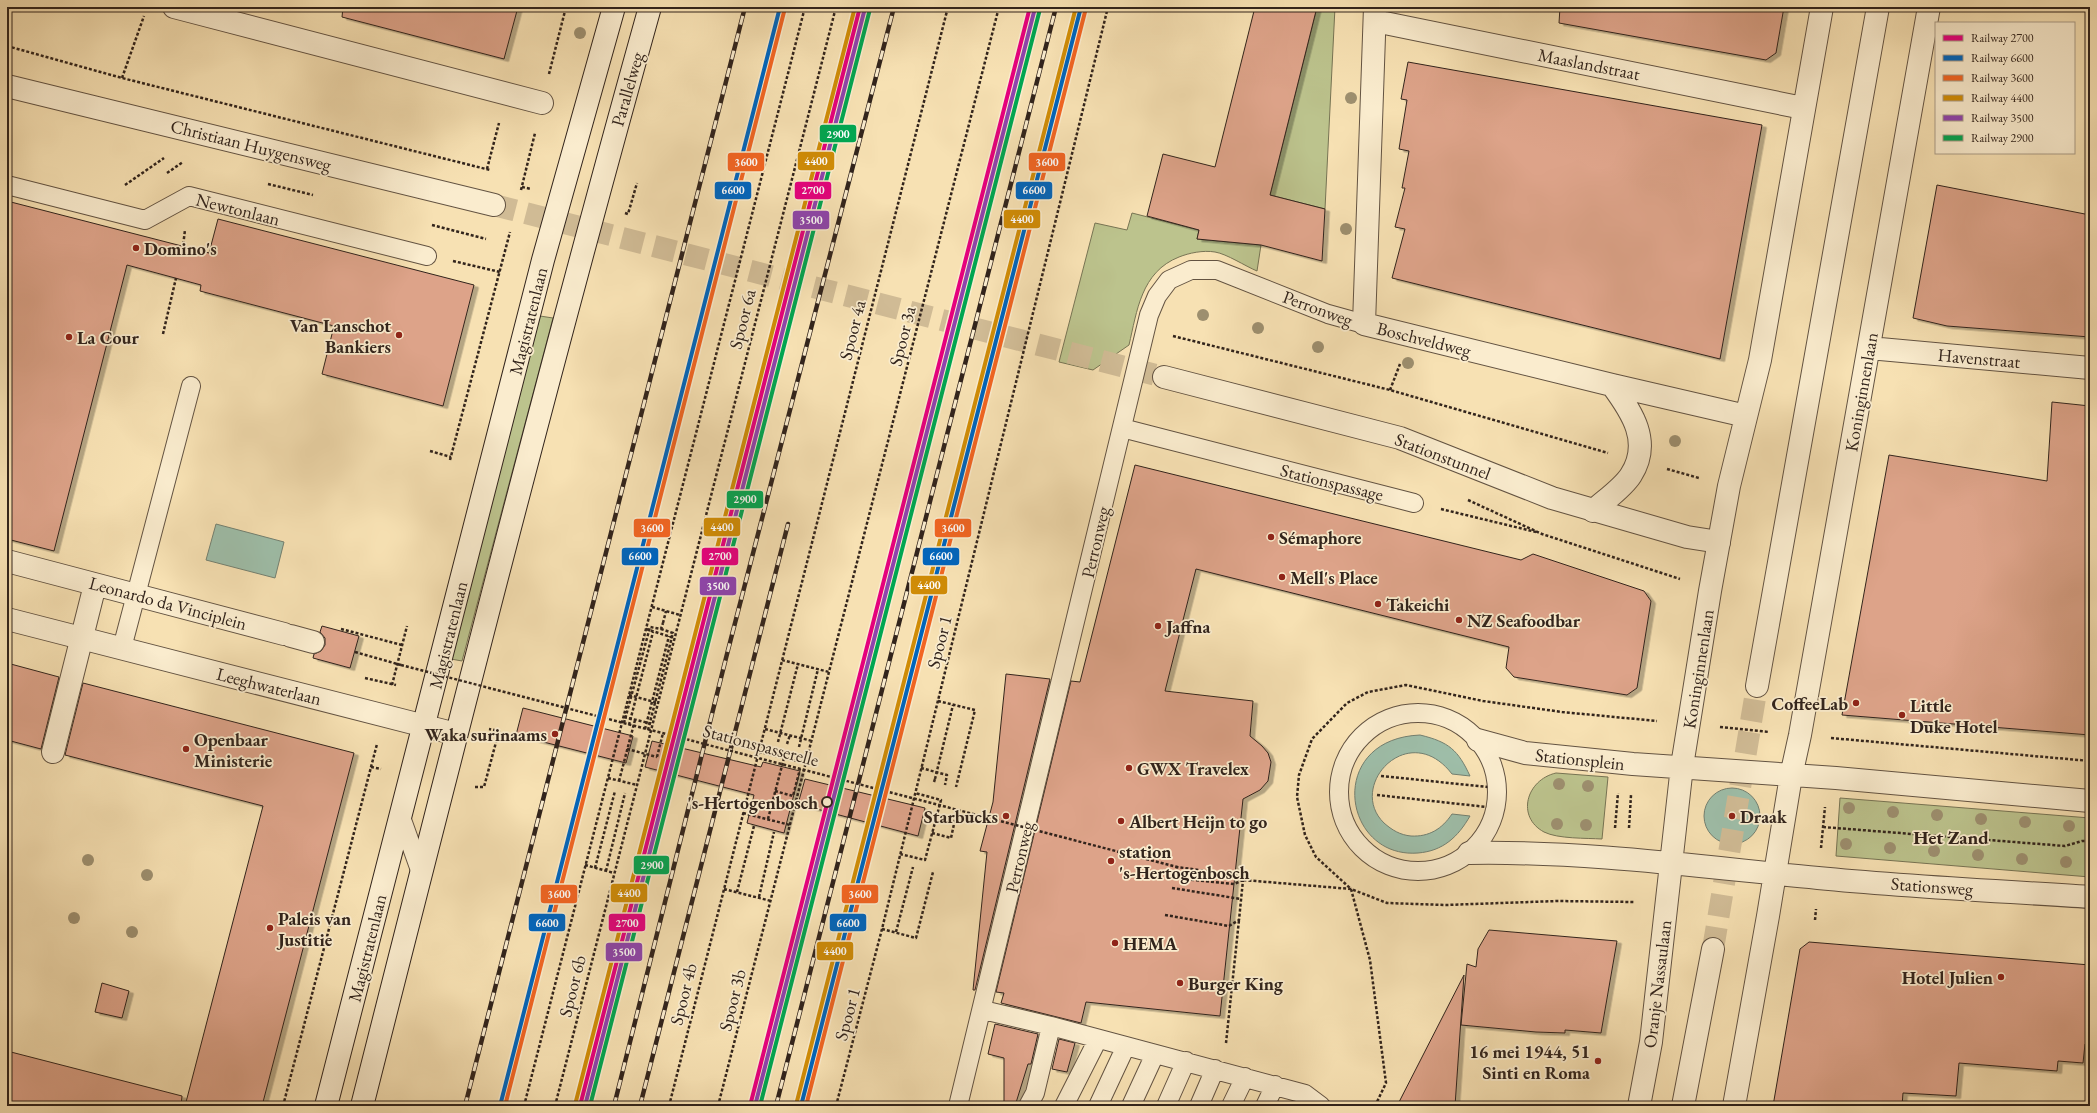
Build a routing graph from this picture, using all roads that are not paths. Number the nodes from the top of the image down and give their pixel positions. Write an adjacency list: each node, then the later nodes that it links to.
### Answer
1 (174, 7): 9 (street)
2 (614, 7): 11 (street, Parallelweg)
3 (650, 7): 12 (street, Parallelweg)
4 (1822, 7): 10 (street, Koninginnenlaan)
5 (1878, 7): 34 (street)
6 (1929, 7): 17 (street, Koninginnenlaan)
7 (1375, 14): 10 (street, Maaslandstraat); 16 (street, Boschveldweg)
8 (7, 86): 14 (street, Christiaan Huygensweg)
9 (542, 103)
10 (1804, 108): 22 (street, Koninginnenlaan)
11 (570, 164): 35 (street, Magistratenlaan)
12 (604, 172): 36 (street, Magistratenlaan)
13 (7, 185): 15 (lane, Newtonlaan)
14 (494, 205)
15 (427, 256)
16 (1364, 324): 20 (street, Boschveldweg); 23 (lane, Perronweg)
17 (1869, 348): 18 (street, Havenstraat); 40 (street, Koninginnenlaan)
18 (2090, 368)
19 (1164, 377): 25 (street, Stationstunnel)
20 (1612, 385): 22 (street, Boschveldweg); 25 (street)
21 (191, 386): 29 (lane)
22 (1746, 416): 26 (street, Koninginnenlaan)
23 (1122, 428): 24 (lane, Stationspassage); 49 (lane, Perronweg)
24 (1414, 503)
25 (1593, 511): 26 (street, Stationstunnel)
26 (1719, 542): 39 (street, Koninginnenlaan)
27 (7, 561): 28 (street, Leonardo da Vinciplein)
28 (95, 584): 29 (street, Leonardo da Vinciplein); 31 (street)
29 (136, 596): 32 (street, Leonardo da Vinciplein); 33 (lane)
30 (7, 619): 31 (street, Leeghwaterlaan)
31 (81, 638): 33 (street, Leeghwaterlaan); 38 (street)
32 (313, 642)
33 (122, 648): 35 (street, Leeghwaterlaan)
34 (1756, 686)
35 (425, 726): 36 (street, Leeghwaterlaan); 42 (street, Magistratenlaan)
36 (456, 734): 45 (street, Magistratenlaan)
37 (1478, 740): 39 (street, Stationsplein); 43 (lane, Stationsplein); 43 (lane, Stationsplein)
38 (53, 752)
39 (1682, 766): 40 (street, Stationsplein); 44 (street, Koninginnenlaan)
40 (1790, 776): 41 (street); 46 (street, Koninginnenlaan)
41 (2090, 802)
42 (400, 818): 45 (lane); 59 (street, Magistratenlaan)
43 (1469, 853): 44 (street)
44 (1670, 862): 46 (street, Stationsweg); 71 (street, Oranje Nassaulaan)
45 (421, 873): 60 (street, Magistratenlaan)
46 (1775, 873): 47 (street, Stationsweg); 73 (street)
47 (2090, 897)
48 (1713, 949): 72 (street)
49 (983, 1010): 50 (lane); 61 (lane)
50 (1051, 1026): 51 (lane); 62 (lane)
51 (1098, 1039): 52 (lane); 63 (lane)
52 (1126, 1046): 53 (lane); 64 (lane)
53 (1154, 1054): 54 (lane); 65 (lane)
54 (1186, 1061): 55 (lane); 66 (lane)
55 (1215, 1069): 56 (lane); 67 (lane)
56 (1245, 1077): 57 (lane); 68 (lane)
57 (1275, 1085): 58 (lane); 69 (lane)
58 (1302, 1100): 70 (lane)
59 (326, 1106)
60 (362, 1106)
61 (958, 1106)
62 (1028, 1106)
63 (1064, 1106)
64 (1098, 1106)
65 (1131, 1106)
66 (1166, 1106)
67 (1199, 1106)
68 (1231, 1106)
69 (1265, 1106)
70 (1321, 1106)
71 (1639, 1106)
72 (1683, 1106)
73 (1734, 1106)

